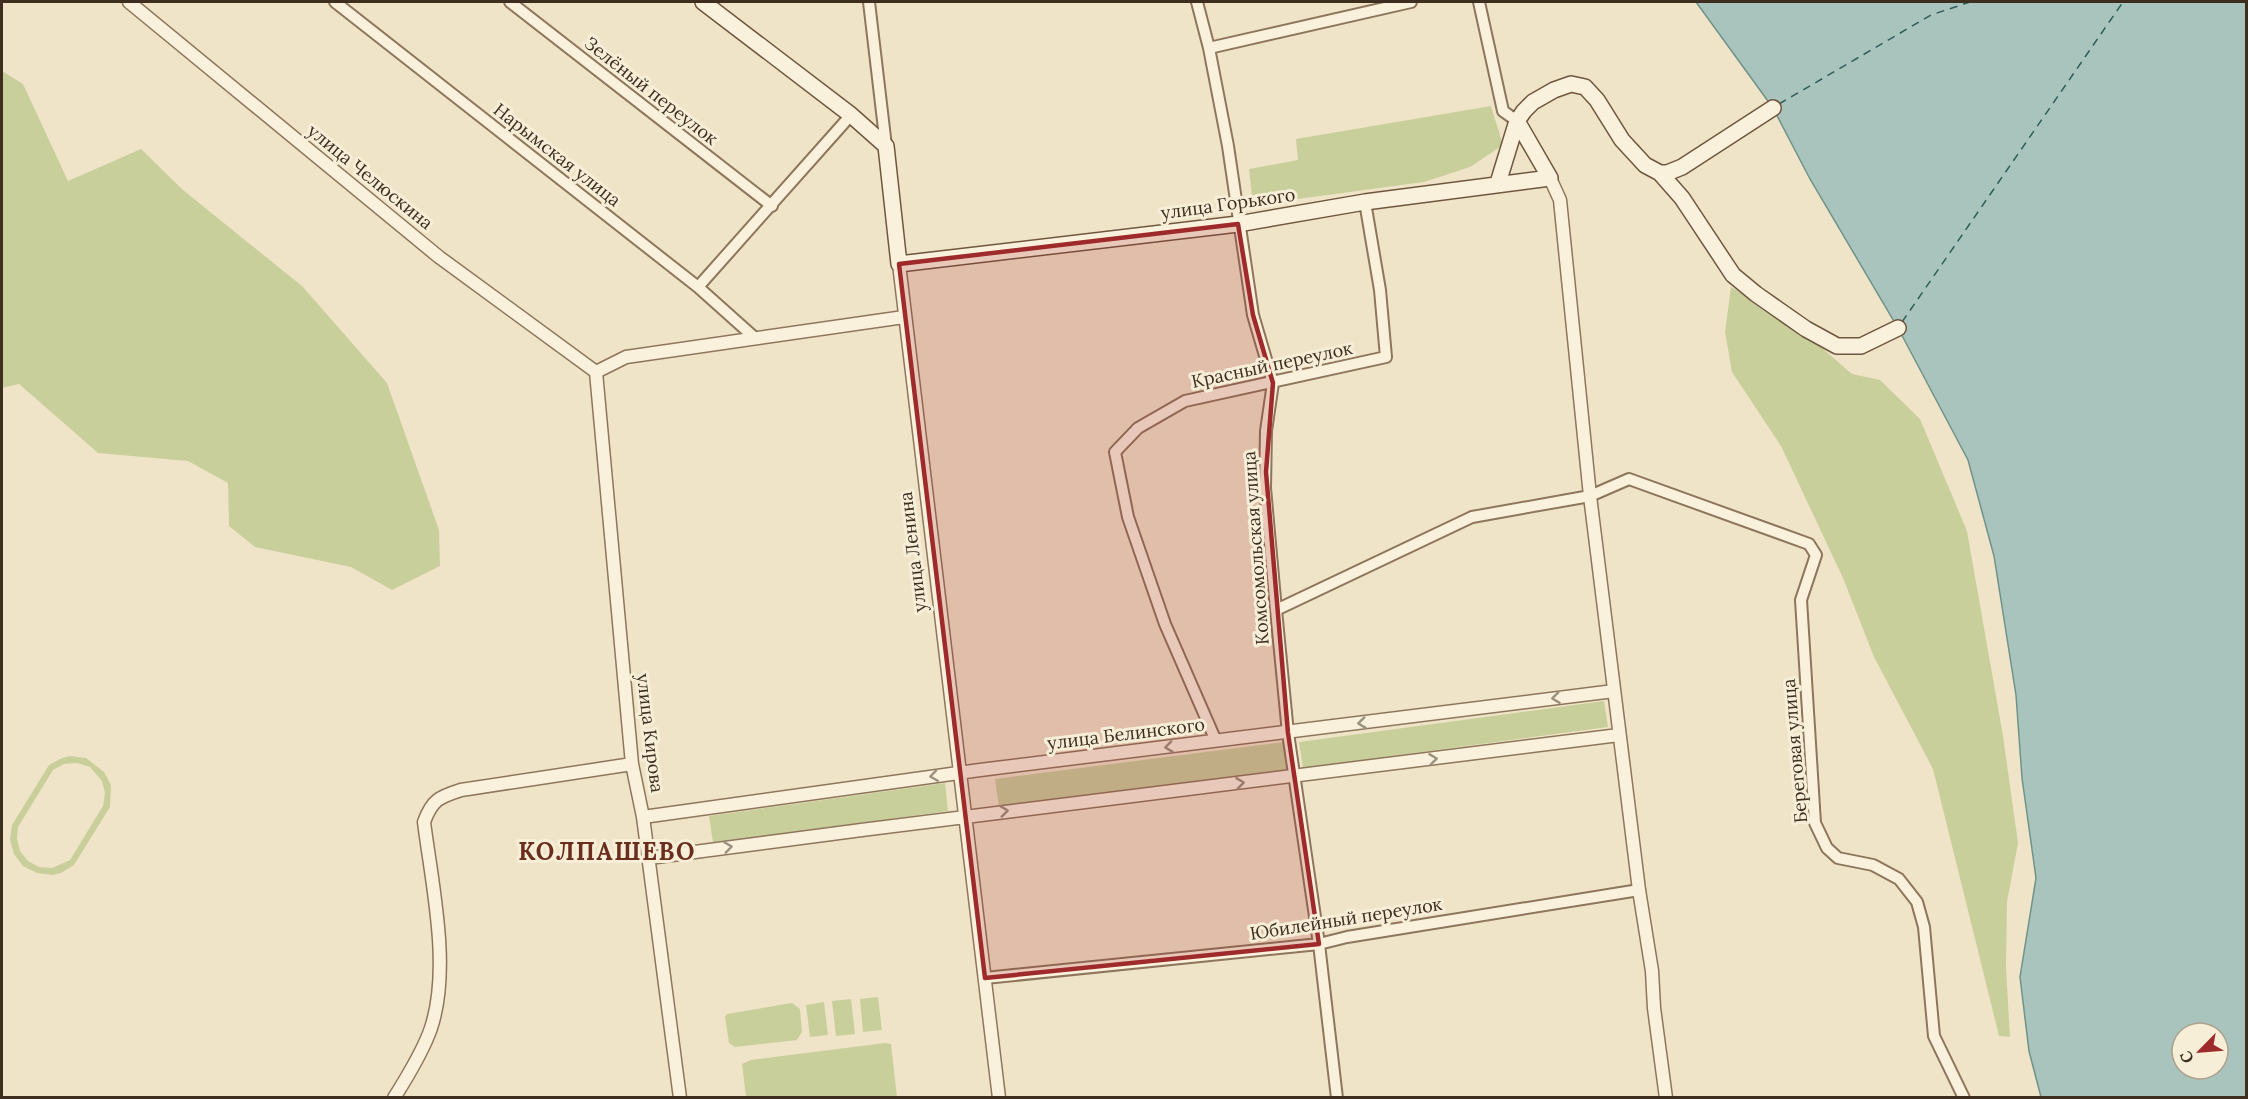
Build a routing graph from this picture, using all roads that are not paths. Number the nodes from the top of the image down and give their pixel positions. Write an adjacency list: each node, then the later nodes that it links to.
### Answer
1 (129, 2): 25 (street, улица Челюскина)
2 (335, 2): 21 (street, Нарымская улица)
3 (510, 2): 18 (street, Зелёный переулок)
4 (703, 2): 11 (main road)
5 (869, 2): 13 (street, улица Ленина)
6 (1197, 2): 9 (street, Комсомольская улица)
7 (1411, 2): 9 (street)
8 (1479, 2): 12 (street)
9 (1209, 48): 19 (street, Комсомольская улица)
10 (1773, 108): 14 (main road)
11 (851, 115): 13 (main road); 18 (street)
12 (1517, 121): 14 (main road); 15 (main road); 16 (main road)
13 (886, 146): 20 (main road, улица Ленина)
14 (1660, 173): 23 (main road)
15 (1550, 178): 16 (main road, улица Горького); 27 (street)
16 (1498, 183): 17 (main road, улица Горького)
17 (1365, 202): 19 (main road, улица Горького); 26 (street, Красный переулок)
18 (772, 206): 21 (street)
19 (1238, 224): 20 (main road, улица Горького); 26 (street, Комсомольская улица)
20 (898, 264): 22 (street, улица Ленина)
21 (698, 287): 24 (street, Нарымская улица)
22 (904, 317): 24 (street); 34 (street, улица Ленина)
23 (1898, 327)
24 (755, 338): 25 (street)
25 (596, 372): 33 (street, улица Кирова)
26 (1273, 383): 28 (street, Комсомольская улица); 32 (street, Красный переулок)
27 (1590, 495): 28 (street); 29 (street); 47 (street, Береговая улица)
28 (1276, 610): 30 (street, Комсомольская улица)
29 (1614, 691): 30 (street, улица Белинского, one-way to 30); 31 (street)
30 (1288, 733): 32 (street, улица Белинского); 35 (street, Комсомольская улица)
31 (1619, 735): 35 (street, one-way to 31); 39 (street)
32 (1216, 741): 34 (street, улица Белинского, one-way to 34)
33 (632, 764): 37 (street, улица Кирова); 42 (street)
34 (960, 772): 36 (street, улица Ленина); 37 (street, улица Белинского, one-way to 37)
35 (1296, 777): 36 (street, one-way to 35); 40 (street, Комсомольская улица)
36 (965, 816): 38 (street, one-way to 36); 41 (street, улица Ленина)
37 (643, 817): 38 (street, улица Кирова)
38 (649, 858): 43 (street, улица Кирова)
39 (1639, 890): 40 (street, Юбилейный переулок); 46 (street)
40 (1319, 944): 41 (street, Юбилейный переулок); 45 (street, Комсомольская улица)
41 (985, 978): 44 (street, улица Ленина)
42 (394, 1098)
43 (680, 1098)
44 (999, 1098)
45 (1337, 1098)
46 (1666, 1098)
47 (1964, 1098)

